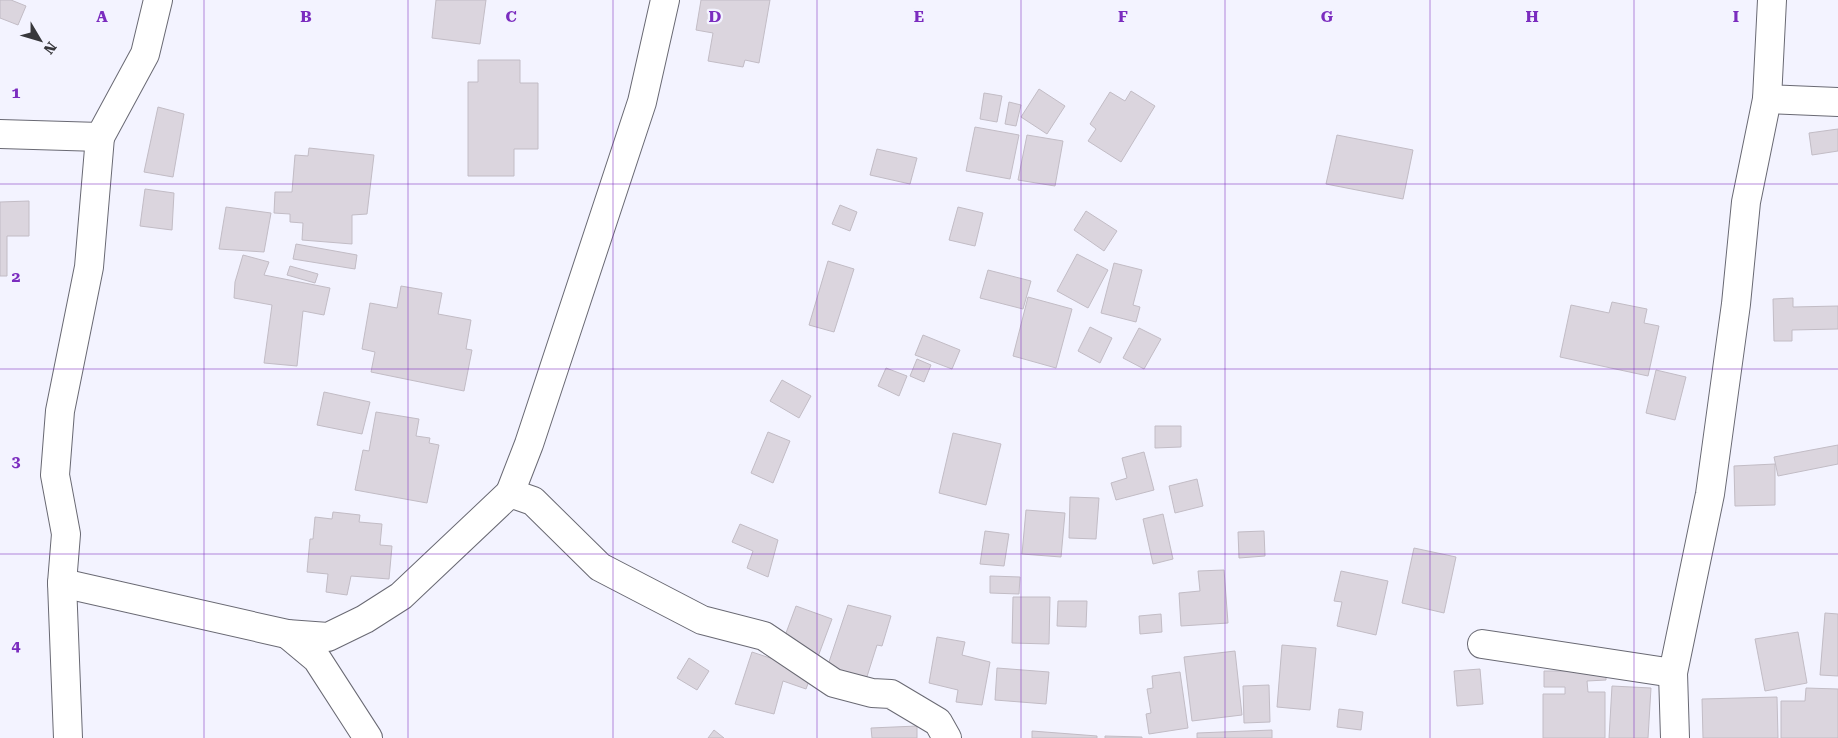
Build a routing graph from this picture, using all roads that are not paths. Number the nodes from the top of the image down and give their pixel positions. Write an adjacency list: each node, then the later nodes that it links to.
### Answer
1 (158, 0): 7 (street)
2 (665, 0): 8 (street)
3 (1772, 0): 4 (street)
4 (1767, 100): 5 (street); 12 (street)
5 (1838, 102)
6 (0, 134): 7 (street)
7 (100, 137): 9 (street)
8 (510, 493): 10 (street); 15 (street)
9 (62, 583): 10 (street); 13 (street)
10 (288, 634): 14 (street)
11 (1482, 644): 12 (street)
12 (1673, 673): 16 (street)
13 (68, 738)
14 (368, 738)
15 (947, 738)
16 (1675, 738)

